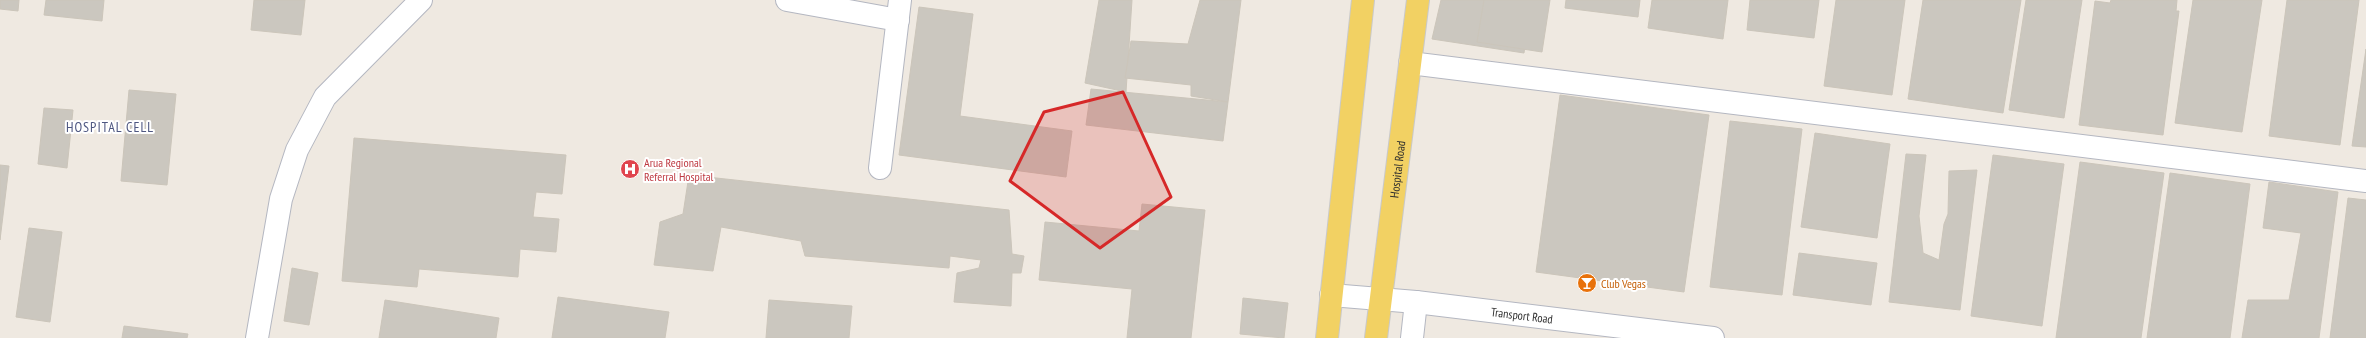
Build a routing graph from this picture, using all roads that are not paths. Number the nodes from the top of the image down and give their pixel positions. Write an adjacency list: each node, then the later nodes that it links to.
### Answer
1 (421, 0): 13 (street)
2 (786, 0): 5 (street)
3 (1363, 0): 9 (main road)
4 (1418, 0): 6 (main road, Hospital Road)
5 (899, 10): 7 (street)
6 (1410, 63): 8 (street); 10 (main road, Hospital Road)
7 (880, 168)
8 (2366, 181)
9 (1331, 295): 10 (street, Transport Road); 14 (main road)
10 (1381, 298): 11 (street, Transport Road); 15 (main road, Hospital Road)
11 (1416, 302): 12 (street, Transport Road); 16 (street)
12 (1700, 337)
13 (257, 338)
14 (1327, 338)
15 (1376, 338)
16 (1412, 338)

